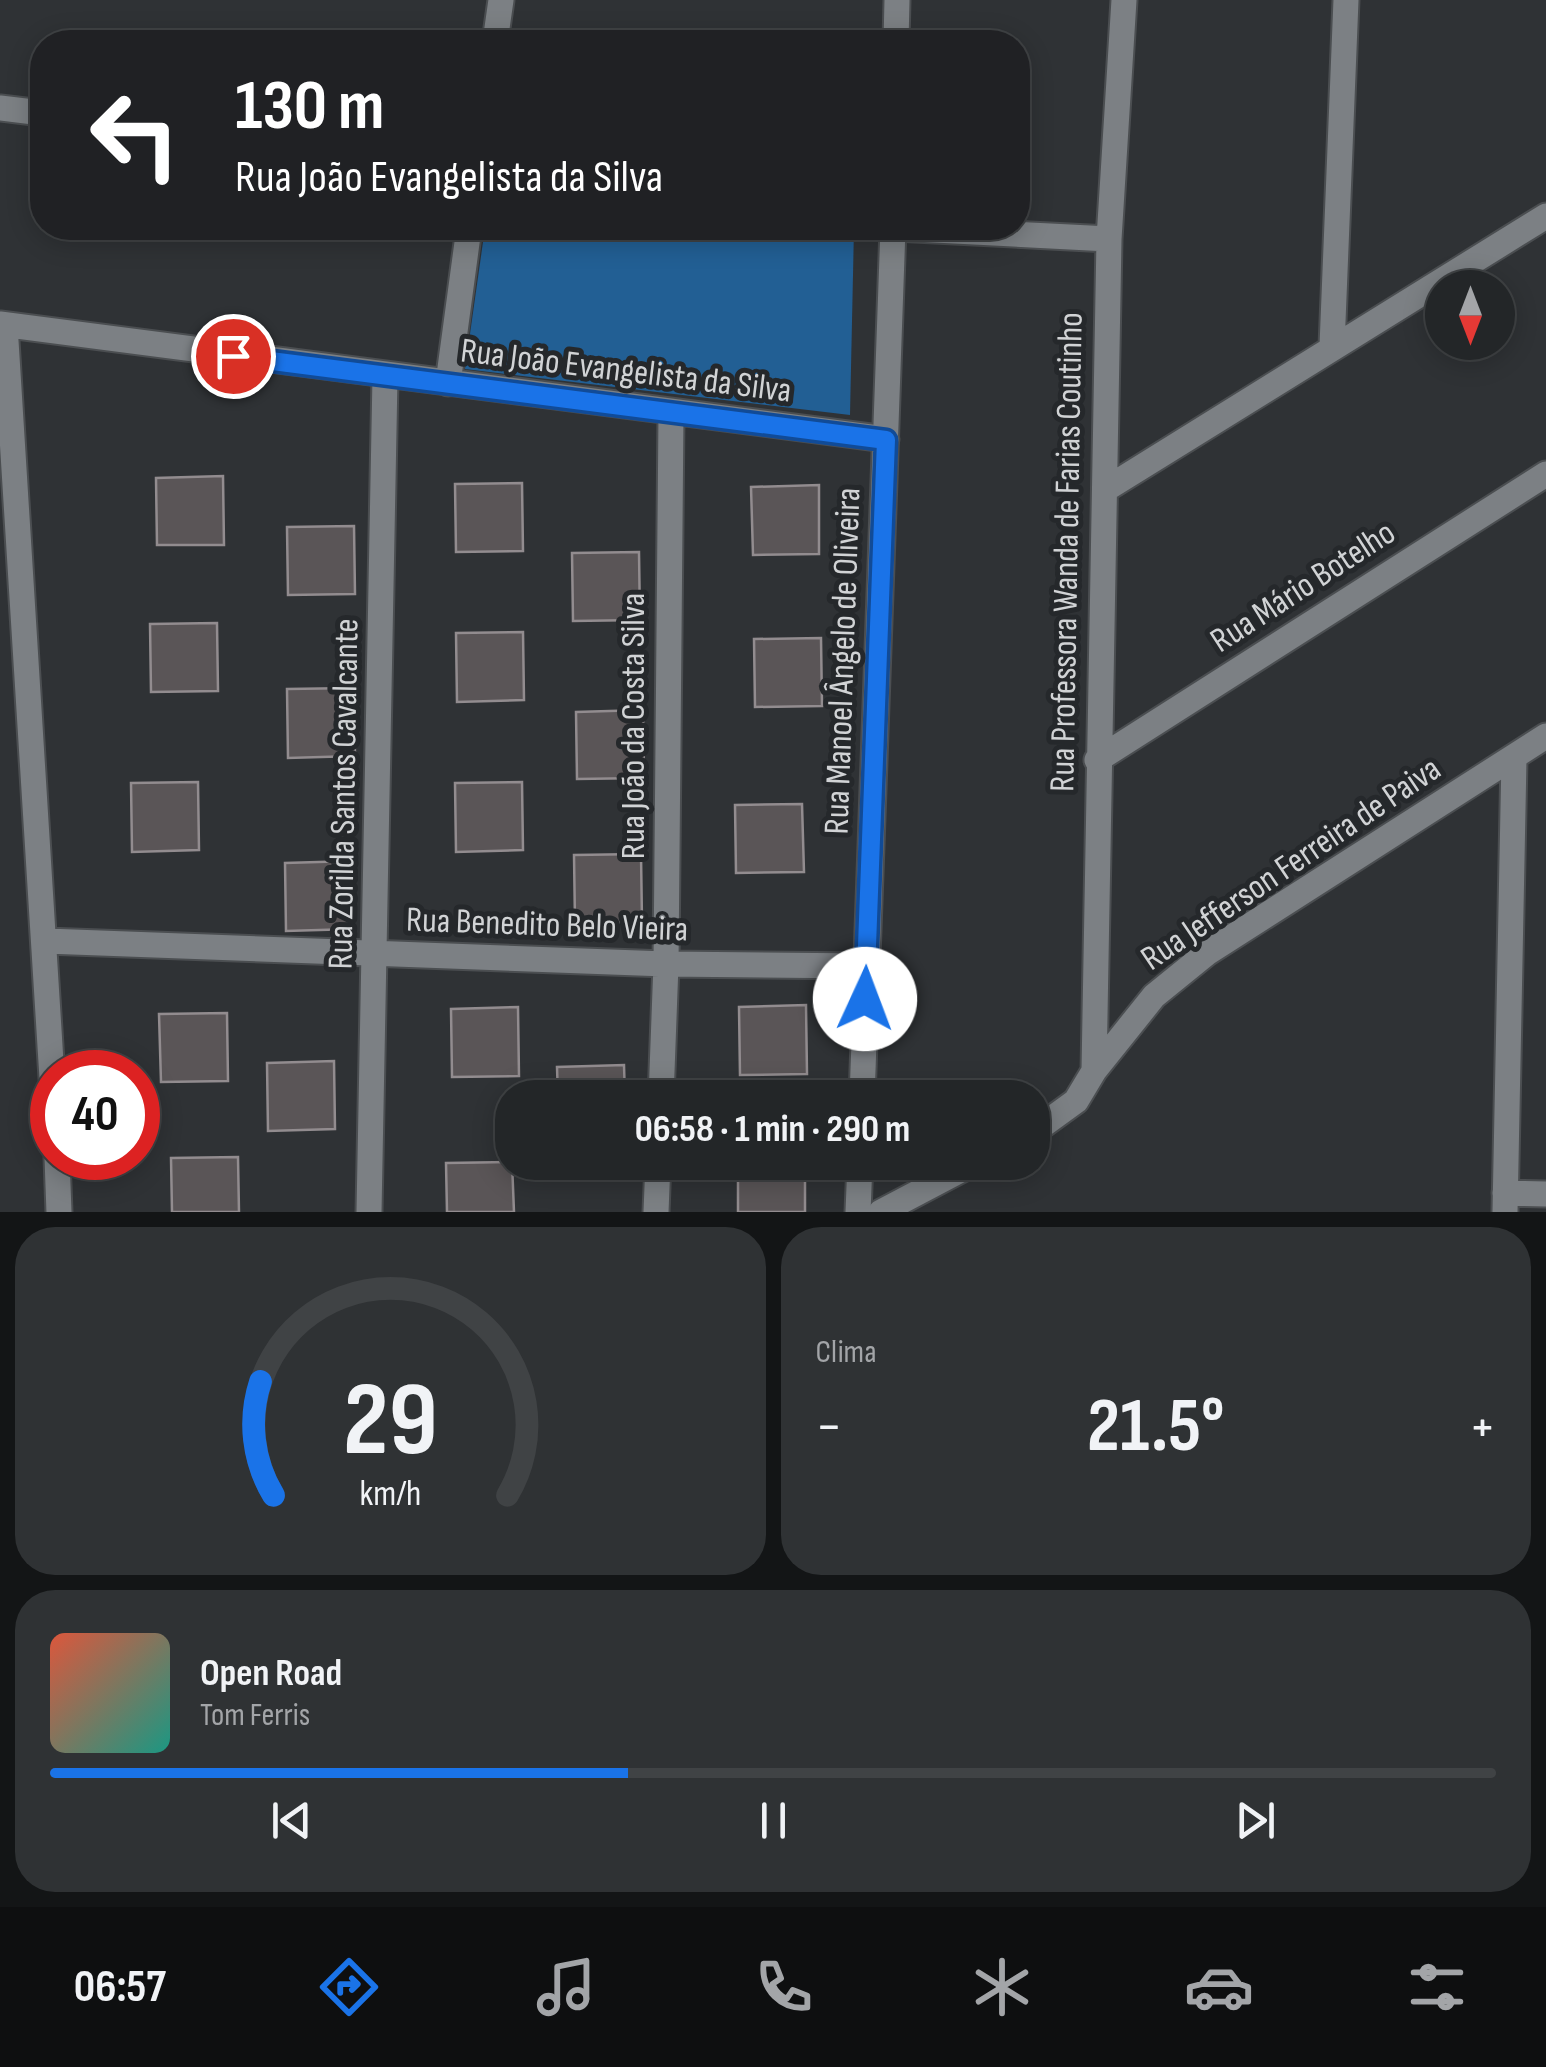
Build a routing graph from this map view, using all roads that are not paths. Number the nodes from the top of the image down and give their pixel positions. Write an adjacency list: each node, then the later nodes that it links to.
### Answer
1 (501, 0): 5 (street)
2 (897, 0): 6 (street)
3 (1124, 0): 11 (street, Rua Professora Wanda de Farias Coutinho)
4 (1346, 0): 15 (street)
5 (497, 30)
6 (896, 30)
7 (0, 108): 8 (street)
8 (30, 112)
9 (1546, 216): 15 (street)
10 (1030, 234): 11 (street)
11 (1109, 238): 21 (street, Rua Professora Wanda de Farias Coutinho)
12 (467, 240): 17 (street)
13 (894, 240): 19 (street, Rua Manoel Ângelo de Oliveira)
14 (2, 324): 16 (street, Rua João Evangelista da Silva); 25 (street)
15 (1332, 346): 21 (street)
16 (385, 377): 17 (street, Rua João Evangelista da Silva); 26 (street, Rua Zorilda Santos Cavalcante)
17 (448, 383): 18 (street, Rua João Evangelista da Silva)
18 (671, 414): 19 (street, Rua João Evangelista da Silva); 27 (street, Rua João da Costa Silva)
19 (886, 440): 28 (street, Rua Manoel Ângelo de Oliveira)
20 (1546, 474): 24 (street, Rua Mário Botelho)
21 (1106, 489): 24 (street, Rua Professora Wanda de Farias Coutinho)
22 (1546, 736): 23 (street, Rua Jefferson Ferreira de Paiva)
23 (1514, 758): 30 (street, Rua Jefferson Ferreira de Paiva); 39 (street)
24 (1097, 760): 30 (street, Rua Professora Wanda de Farias Coutinho)
25 (46, 941): 26 (street, Rua Benedito Belo Vieira); 29 (street)
26 (377, 955): 27 (street, Rua Benedito Belo Vieira); 41 (street, Rua Zorilda Santos Cavalcante)
27 (666, 964): 28 (street, Rua Benedito Belo Vieira); 31 (street, Rua João da Costa Silva)
28 (866, 966): 32 (street, Rua Manoel Ângelo de Oliveira)
29 (51, 1050)
30 (1094, 1070): 33 (street, Rua Professora Wanda de Farias Coutinho)
31 (662, 1080)
32 (863, 1080)
33 (1050, 1120)
34 (57, 1180): 40 (street)
35 (657, 1180): 42 (street)
36 (859, 1180): 43 (street)
37 (942, 1180): 44 (street)
38 (1546, 1194): 39 (street)
39 (1505, 1202)
40 (59, 1212)
41 (369, 1212)
42 (656, 1212)
43 (858, 1212)
44 (882, 1212)

